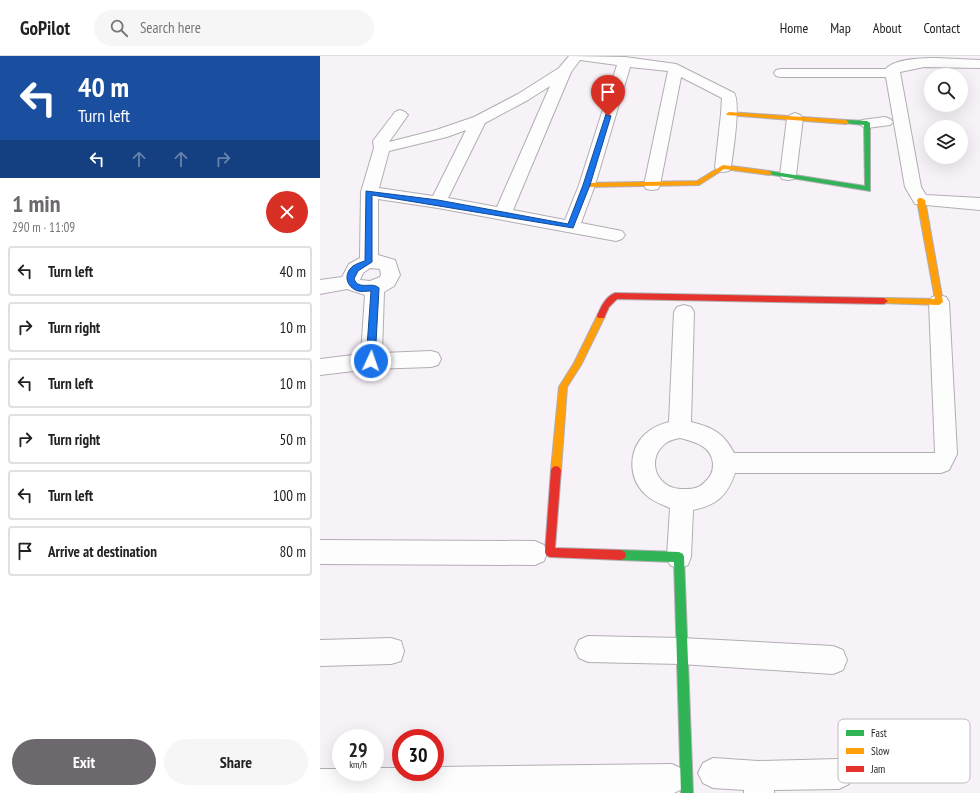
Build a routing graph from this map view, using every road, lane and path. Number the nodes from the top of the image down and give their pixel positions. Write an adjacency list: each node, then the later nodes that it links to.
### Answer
1 (576, 56): 6 (street)
2 (580, 56): 3 (street)
3 (625, 61): 5 (street); 18 (street)
4 (980, 64): 8 (street)
5 (676, 68): 9 (street); 19 (street)
6 (564, 71): 12 (street); 24 (street)
7 (781, 73): 8 (street)
8 (892, 73): 21 (street)
9 (730, 114): 11 (street); 16 (street)
10 (400, 115): 15 (street)
11 (795, 118): 14 (street); 17 (street)
12 (479, 120): 15 (street); 22 (street)
13 (885, 122): 14 (street)
14 (867, 123): 17 (street)
15 (382, 148): 20 (street)
16 (723, 167): 17 (street); 19 (street)
17 (788, 175)
18 (586, 185): 19 (street); 25 (street)
19 (652, 185)
20 (369, 192): 22 (street); 27 (street)
21 (921, 200): 23 (street); 31 (street)
22 (438, 202): 24 (street)
23 (980, 204)
24 (503, 214): 25 (street)
25 (571, 227): 26 (street)
26 (616, 235)
27 (368, 262): 28 (street); 30 (street)
28 (351, 282): 29 (street); 30 (street)
29 (320, 287)
30 (375, 288): 34 (street)
31 (939, 302): 37 (street); 41 (street)
32 (684, 312): 36 (street)
33 (431, 359): 34 (street)
34 (371, 361): 35 (street)
35 (320, 367)
36 (680, 429): 37 (street); 38 (street)
37 (726, 463): 38 (street)
38 (682, 500): 41 (street)
39 (320, 552): 40 (street)
40 (535, 553)
41 (679, 557): 43 (street)
42 (588, 649): 43 (street)
43 (681, 651): 46 (street); 52 (street)
44 (391, 652): 45 (street)
45 (320, 653)
46 (833, 660)
47 (713, 774): 50 (street)
48 (838, 774): 50 (street)
49 (320, 784): 51 (street)
50 (758, 784)
51 (626, 786): 52 (street)
52 (679, 786)

